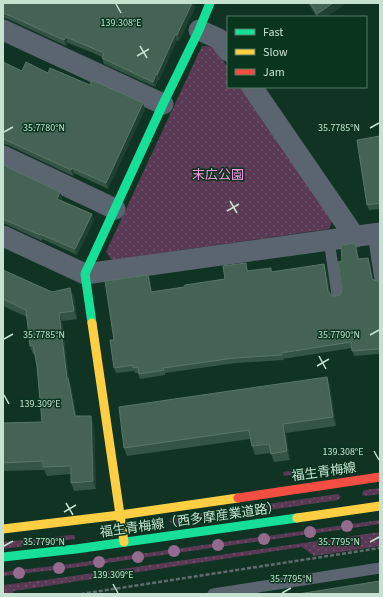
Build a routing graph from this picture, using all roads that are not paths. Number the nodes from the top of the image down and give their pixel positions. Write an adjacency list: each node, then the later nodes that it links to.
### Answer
1 (210, 3): 3 (main road)
2 (3, 30): 6 (street)
3 (199, 30): 4 (street); 6 (main road)
4 (227, 50)
5 (253, 88): 9 (street)
6 (162, 104): 8 (main road)
7 (3, 156): 8 (street)
8 (115, 208): 12 (main road)
9 (370, 235): 11 (street); 13 (lane)
10 (3, 236): 12 (street)
11 (329, 240): 12 (street); 14 (lane)
12 (85, 274): 18 (main road)
13 (380, 280)
14 (337, 295)
15 (380, 477): 16 (main road, 福生青梅線)
16 (272, 493): 18 (main road, 福生青梅線（西多摩産業道路）)
17 (380, 506): 20 (main road, 福生青梅線（西多摩産業道路）)
18 (120, 514): 19 (main road, 福生青梅線（西多摩産業道路）); 20 (main road)
19 (3, 528)
20 (124, 542): 21 (main road, 福生青梅線（西多摩産業道路）)
21 (3, 558)
22 (380, 568): 23 (lane)
23 (213, 594)

